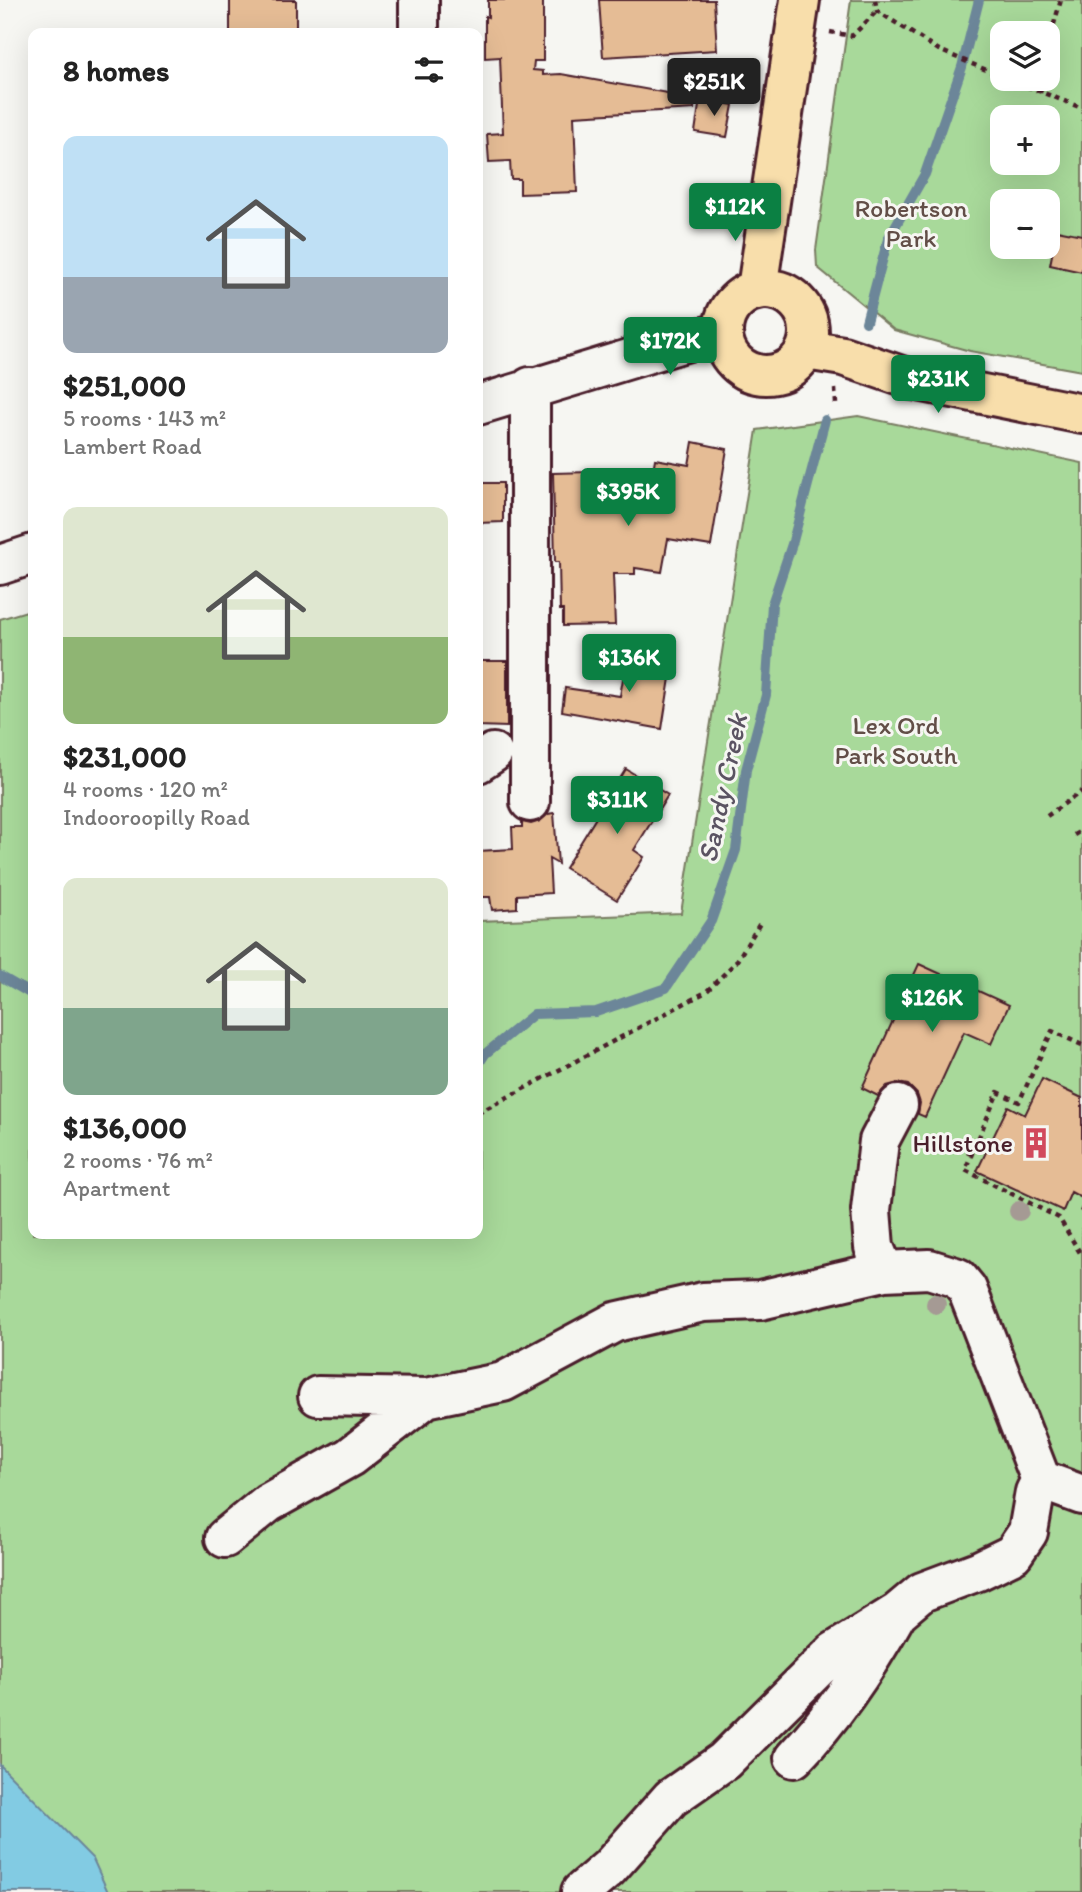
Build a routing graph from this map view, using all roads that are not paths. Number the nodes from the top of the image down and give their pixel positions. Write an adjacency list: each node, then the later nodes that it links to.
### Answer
1 (419, 0): 3 (street)
2 (800, 0): 4 (main road)
3 (419, 28)
4 (757, 289): 5 (main road); 6 (main road)
5 (723, 333): 6 (main road); 7 (street)
6 (806, 350): 9 (main road)
7 (530, 387): 8 (street); 12 (street)
8 (483, 403)
9 (1082, 414)
10 (28, 556): 11 (street)
11 (0, 565)
12 (530, 802)
13 (898, 1105): 14 (street)
14 (884, 1270): 16 (street); 17 (street)
15 (318, 1396): 16 (street)
16 (426, 1398): 19 (street)
17 (1041, 1480): 18 (street); 20 (street)
18 (1082, 1495)
19 (225, 1538)
20 (897, 1613): 21 (street); 22 (street)
21 (794, 1758)
22 (581, 1892)

